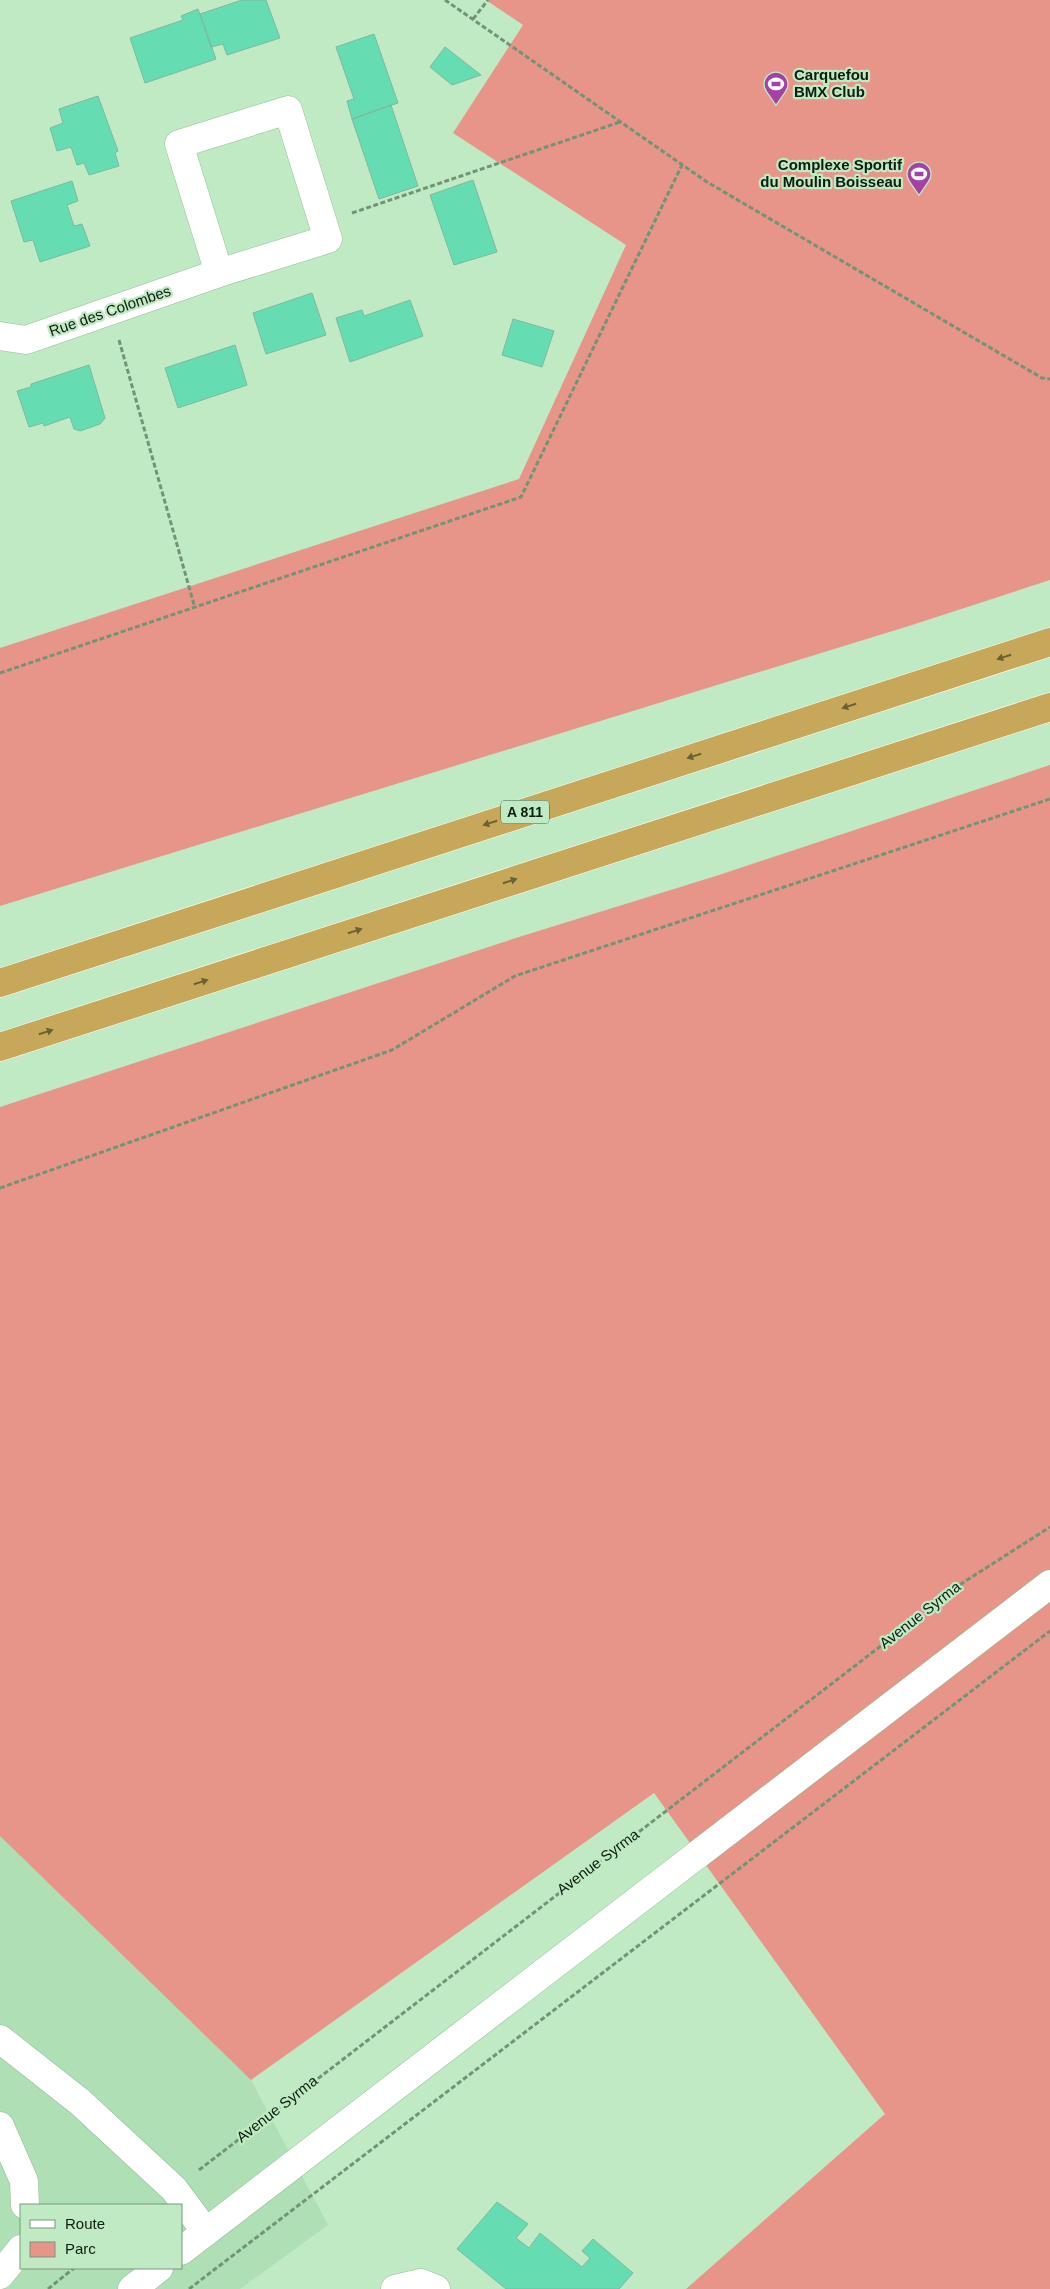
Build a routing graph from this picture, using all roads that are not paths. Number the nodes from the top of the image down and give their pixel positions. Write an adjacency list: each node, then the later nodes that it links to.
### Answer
1 (219, 273): 1 (street, Rue des Colombes); 2 (street, Rue des Colombes)
2 (0, 336)
3 (1050, 642): 5 (highway, A 811, one-way to 5)
4 (1050, 707): 6 (highway, one-way to 4)
5 (0, 983)
6 (0, 1047)
7 (1050, 1584): 11 (street)
8 (0, 2039): 11 (street)
9 (0, 2126): 10 (street)
10 (25, 2204)
11 (206, 2232): 13 (street)
12 (20, 2250): 15 (street)
13 (182, 2250)
14 (158, 2269): 16 (street)
15 (0, 2276)
16 (132, 2289)
17 (395, 2289): 18 (street)
18 (436, 2289)

